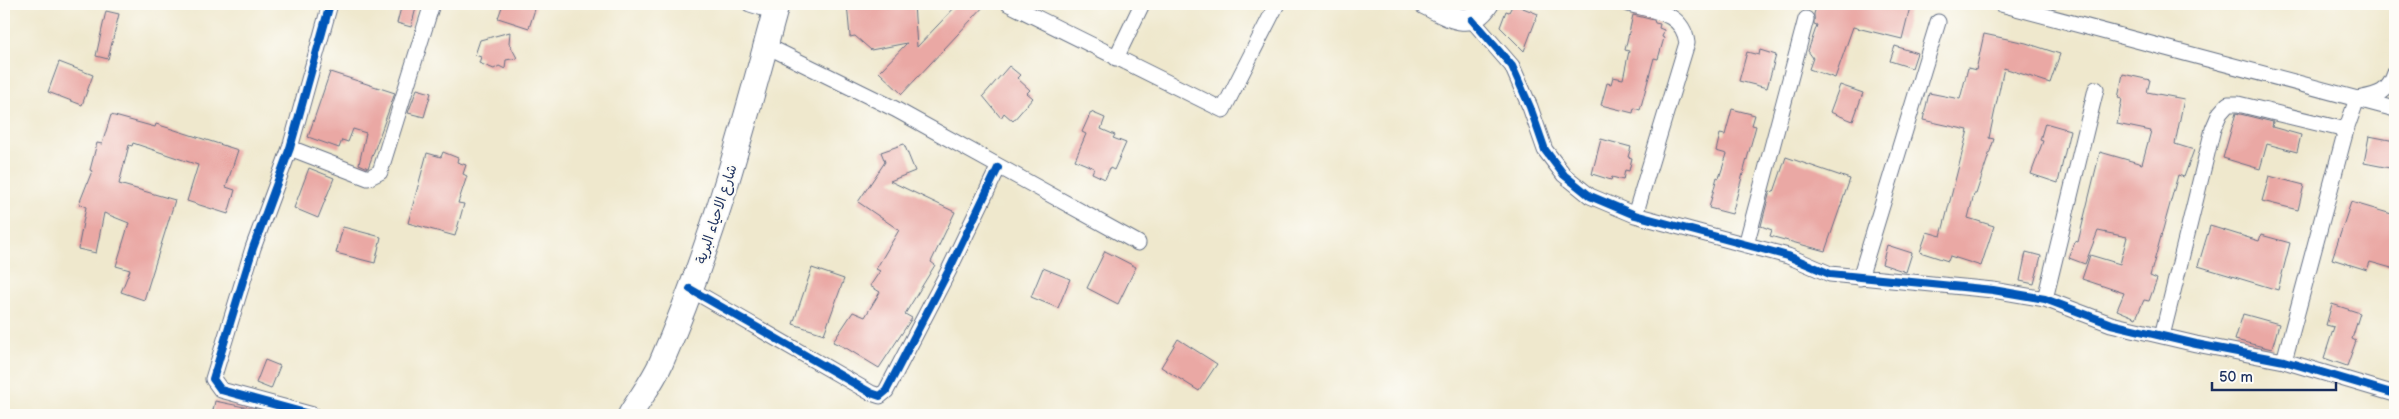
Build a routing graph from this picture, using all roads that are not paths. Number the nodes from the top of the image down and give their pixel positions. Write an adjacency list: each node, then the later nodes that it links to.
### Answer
1 (330, 4): 22 (street)
2 (432, 4): 22 (street)
3 (750, 4): 11 (street)
4 (1008, 4): 16 (street)
5 (1142, 4): 16 (street)
6 (1277, 4): 16 (street)
7 (1425, 4): 13 (main road)
8 (1488, 4): 13 (main road)
9 (1629, 4): 24 (street)
10 (2001, 4): 19 (street)
11 (776, 8): 15 (main road, شارع الاحياء البرية)
12 (1806, 19): 26 (street)
13 (1472, 20): 24 (street)
14 (1938, 22): 27 (street)
15 (766, 45): 23 (street); 28 (main road, شارع الاحياء البرية)
16 (1116, 58)
17 (2395, 73): 19 (street)
18 (2096, 89): 29 (street)
19 (2357, 99): 20 (street); 21 (street)
20 (2395, 109)
21 (2346, 130): 30 (street); 31 (street)
22 (290, 148): 33 (street)
23 (998, 168): 25 (street); 28 (street)
24 (1634, 215): 26 (street)
25 (1138, 243)
26 (1746, 245): 27 (street)
27 (1860, 278): 29 (street)
28 (690, 289): 34 (main road, شارع الاحياء البرية)
29 (2045, 299): 30 (street)
30 (2162, 336): 31 (street)
31 (2284, 362): 32 (street)
32 (2395, 394)
33 (313, 415)
34 (630, 415)

